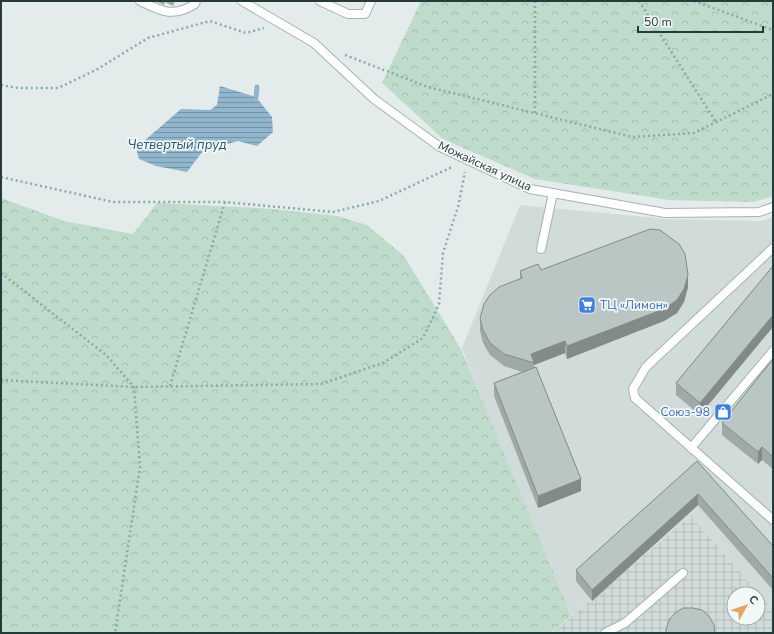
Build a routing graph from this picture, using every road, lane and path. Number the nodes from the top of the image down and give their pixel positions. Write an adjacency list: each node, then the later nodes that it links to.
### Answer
1 (140, 1): 2 (lane)
2 (196, 1)
3 (242, 1): 9 (lane, Можайская улица)
4 (320, 1): 5 (lane)
5 (371, 1)
6 (535, 1): 14 (path)
7 (639, 1): 15 (path)
8 (694, 1): 10 (path)
9 (281, 24): 12 (path); 16 (lane, Можайская улица)
10 (773, 30)
11 (342, 54): 14 (path)
12 (1, 85)
13 (773, 94): 15 (path)
14 (535, 113): 15 (path)
15 (716, 122)
16 (467, 160): 18 (lane, Можайская улица); 19 (path); 26 (path)
17 (1, 177): 19 (path)
18 (553, 193): 20 (lane, Можайская улица); 22 (lane)
19 (225, 202): 26 (path)
20 (773, 207)
21 (773, 248): 28 (lane)
22 (540, 249)
23 (1, 273): 27 (path)
24 (773, 351): 28 (lane)
25 (1, 380): 27 (path)
26 (170, 386): 27 (path)
27 (134, 387): 31 (path)
28 (691, 448): 29 (lane)
29 (773, 520)
30 (683, 573): 32 (lane)
31 (115, 633)
32 (605, 633)

